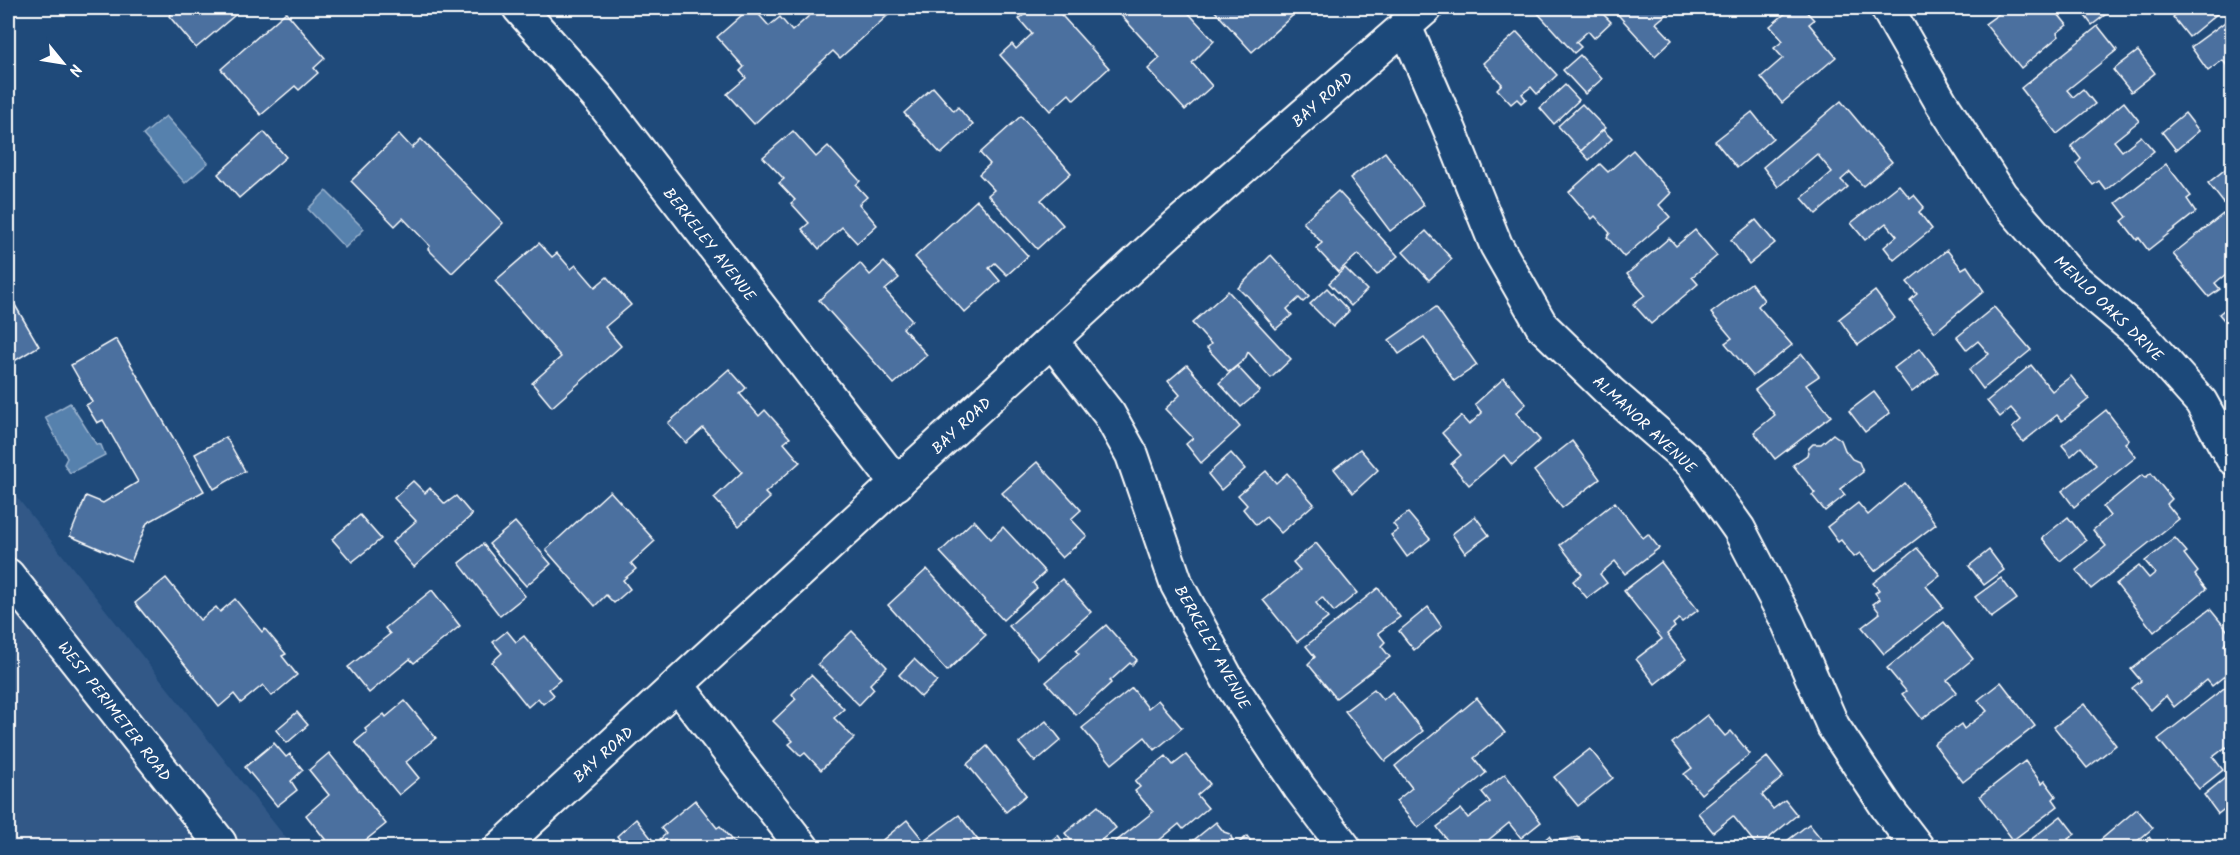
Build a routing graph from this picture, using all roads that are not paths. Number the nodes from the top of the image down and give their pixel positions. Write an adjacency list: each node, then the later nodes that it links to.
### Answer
1 (519, 8): 6 (street, BERKELEY AVENUE)
2 (1887, 8): 5 (street, MENLO OAKS DRIVE)
3 (1416, 17): 4 (street, BAY ROAD); 13 (street, ALMANOR AVENUE)
4 (1052, 341): 6 (street, BAY ROAD); 12 (street, BERKELEY AVENUE)
5 (2232, 458)
6 (897, 484): 8 (street, BAY ROAD)
7 (8, 575): 9 (street, WEST PERIMETER ROAD)
8 (678, 686): 10 (street, BAY ROAD); 11 (street)
9 (221, 848)
10 (500, 848)
11 (803, 848)
12 (1345, 848)
13 (1918, 848)

